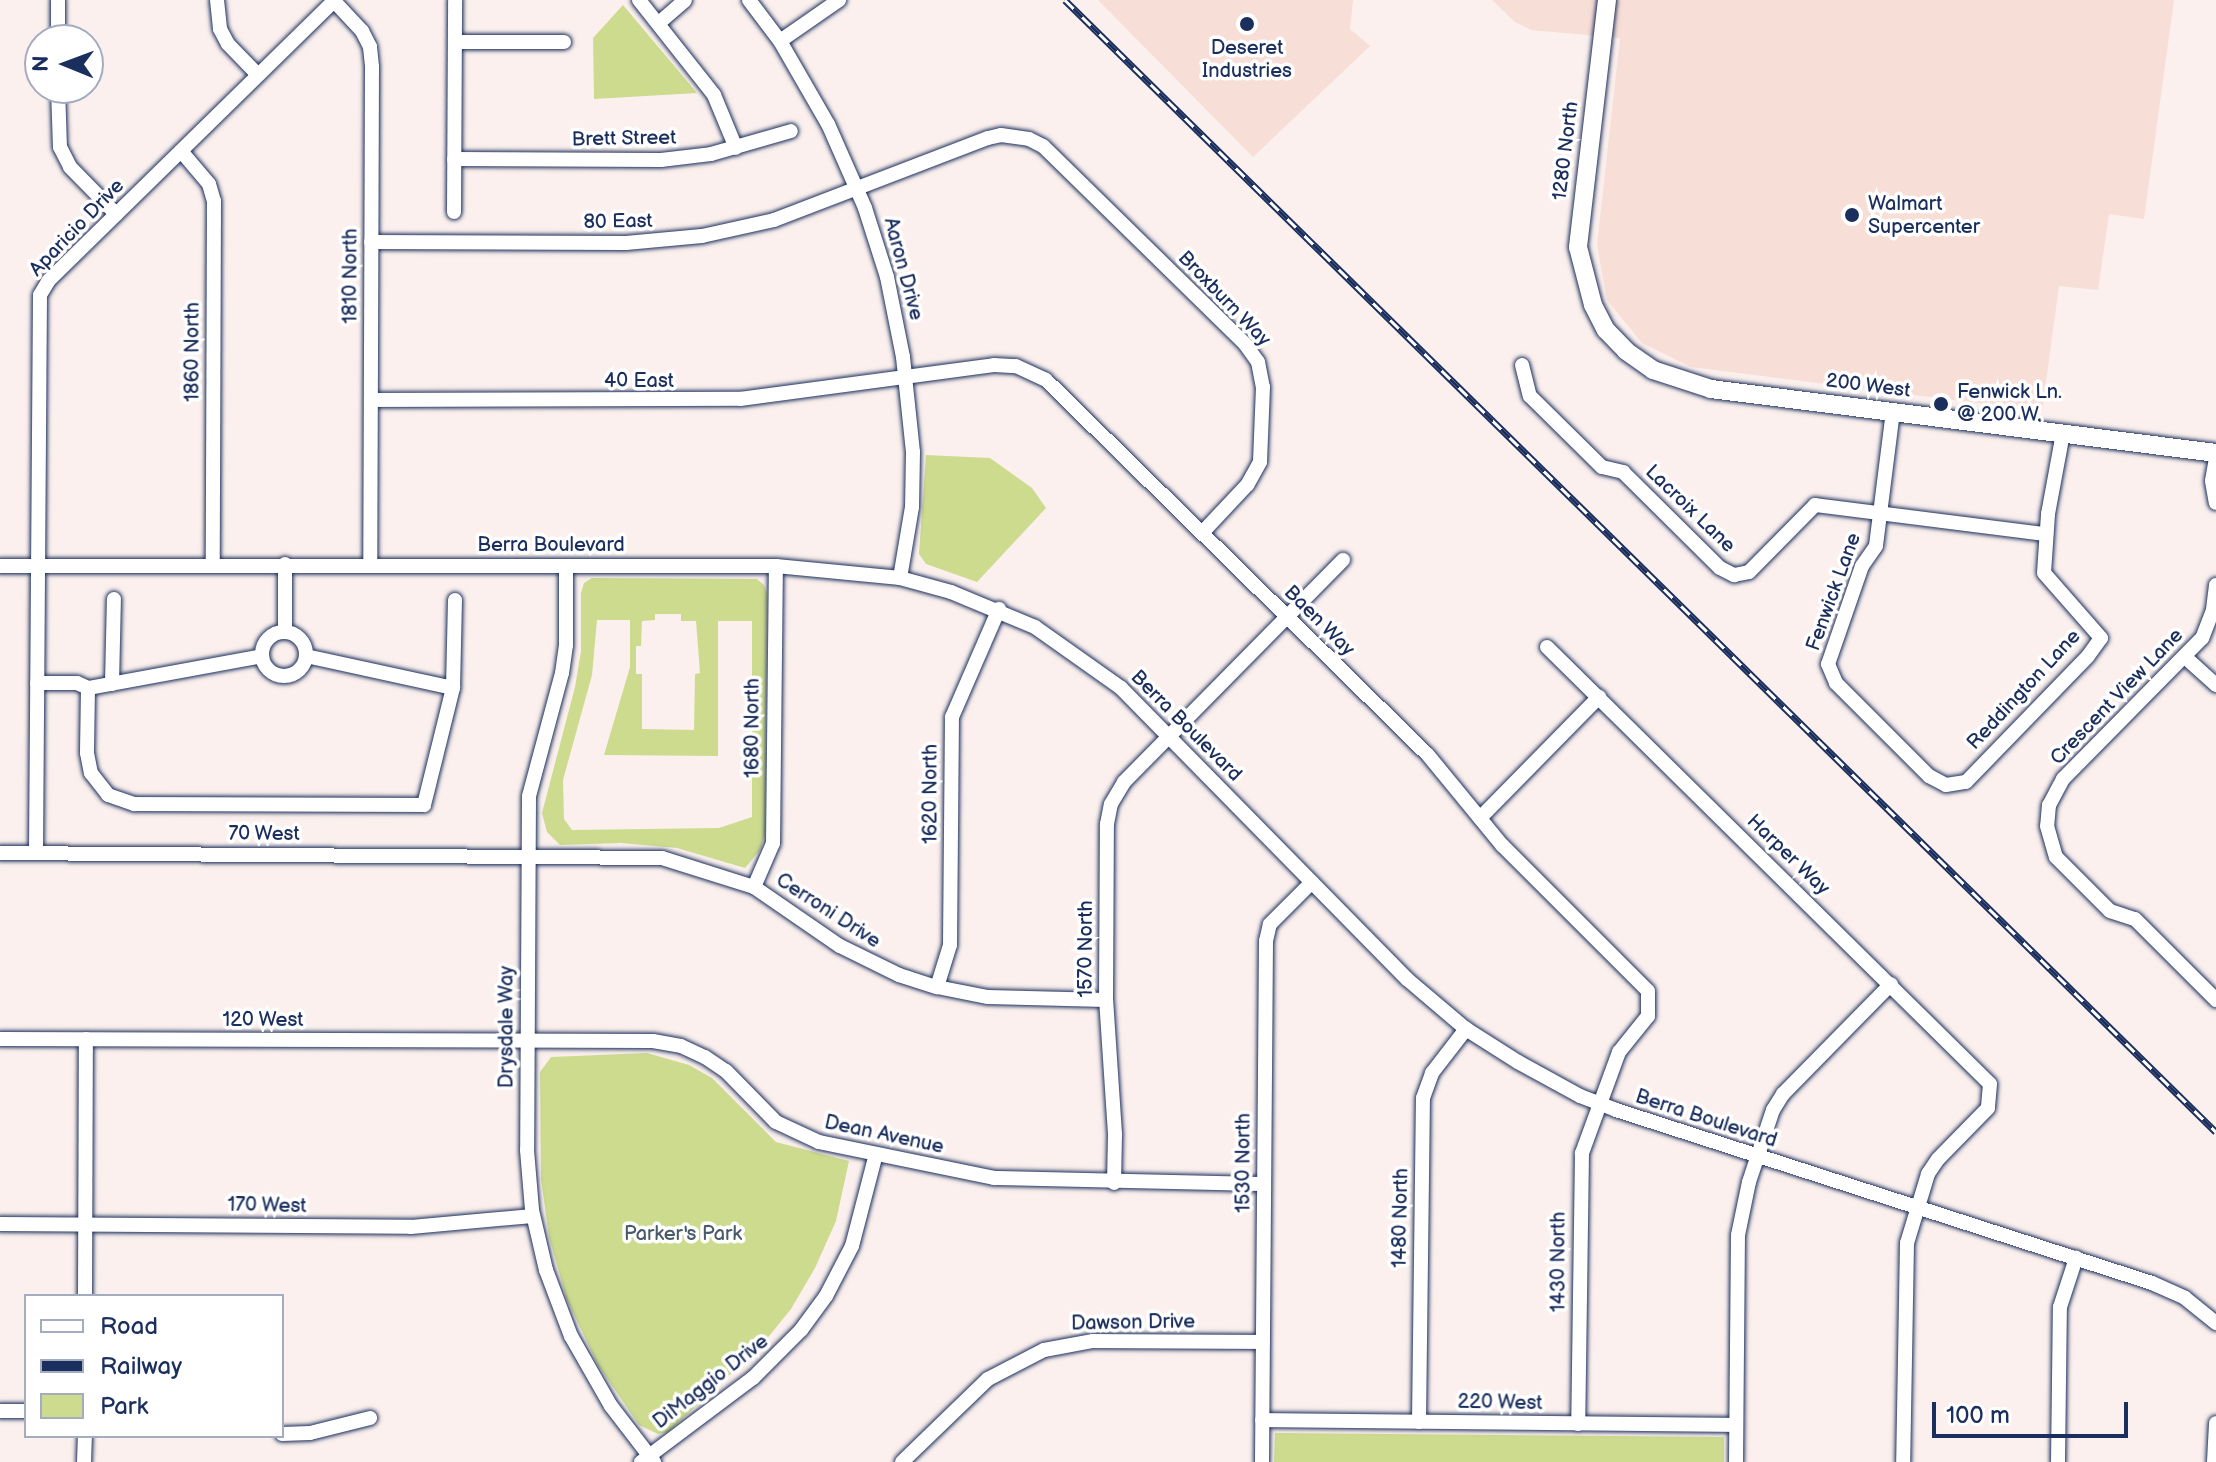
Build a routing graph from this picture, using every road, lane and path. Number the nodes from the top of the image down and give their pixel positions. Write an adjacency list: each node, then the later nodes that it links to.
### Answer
1 (58, 0): 11 (street)
2 (217, 0): 15 (street)
3 (334, 0): 15 (street, Aparicio Drive); 25 (street, 1810 North)
4 (455, 0): 13 (street)
5 (639, 0): 10 (street)
6 (685, 0): 10 (street)
7 (749, 0): 12 (street, Aaron Drive)
8 (839, 0): 12 (street)
9 (1607, 0): 26 (street, 1280 North)
10 (660, 22): 19 (street)
11 (58, 24)
12 (780, 41): 22 (street, Aaron Drive)
13 (455, 42): 14 (street); 21 (street)
14 (564, 42)
15 (258, 75): 20 (street, Aparicio Drive)
16 (59, 104): 24 (street)
17 (791, 131): 19 (street, Brett Street)
18 (1018, 136): 22 (street, 80 East); 35 (street, Broxburn Way)
19 (736, 148): 21 (street, Brett Street)
20 (181, 151): 24 (street, Aparicio Drive); 39 (street, 1860 North)
21 (454, 159): 23 (street)
22 (857, 189): 25 (street, 80 East); 28 (street, Aaron Drive)
23 (454, 212)
24 (116, 214): 38 (street, Aparicio Drive)
25 (371, 242): 29 (street, 1810 North)
26 (1593, 305): 30 (street, 200 West)
27 (1522, 365): 34 (street, Lacroix Lane)
28 (906, 377): 29 (street, 40 East); 35 (street, Baen Way); 45 (street, Aaron Drive)
29 (371, 400): 41 (street, 1810 North)
30 (1893, 411): 31 (street, 200 West); 34 (street, Fenwick Lane)
31 (2063, 433): 32 (street, 200 West); 36 (street, Reddington Lane)
32 (2216, 456): 33 (street)
33 (2216, 503)
34 (1881, 513): 36 (street, Lacroix Lane); 63 (street, Fenwick Lane)
35 (1202, 533): 50 (street, Baen Way)
36 (2046, 534): 63 (street, Reddington Lane)
37 (1343, 560): 50 (street, 1570 North)
38 (38, 564): 39 (street, Berra Boulevard); 42 (street, Berra Boulevard); 56 (street, Aparicio Drive)
39 (213, 564): 40 (street, Berra Boulevard)
40 (285, 564): 41 (street, Berra Boulevard); 51 (street)
41 (370, 564): 43 (street, Berra Boulevard)
42 (0, 566)
43 (566, 566): 44 (street, Berra Boulevard); 67 (street, Drysdale Way)
44 (776, 566): 45 (street, Berra Boulevard); 69 (street, 1680 North)
45 (900, 578): 49 (street, Berra Boulevard)
46 (2216, 585): 55 (street, Crescent View Lane)
47 (114, 599): 57 (street)
48 (455, 600): 60 (street)
49 (999, 609): 62 (street, Berra Boulevard); 71 (street, 1620 North)
50 (1286, 617): 62 (street, 1570 North); 64 (street, Baen Way)
51 (285, 631): 53 (street); 54 (street)
52 (1547, 647): 61 (street, Harper Way)
53 (262, 656): 54 (street); 57 (street)
54 (306, 656): 60 (street)
55 (2185, 657): 58 (street); 73 (street, Crescent View Lane)
56 (37, 683): 59 (street); 66 (street, Aparicio Drive)
57 (112, 684): 59 (street)
58 (2216, 685)
59 (88, 688): 60 (street)
60 (453, 688)
61 (1599, 697): 64 (street); 70 (street, Harper Way)
62 (1169, 737): 68 (street, Berra Boulevard); 72 (street, 1570 North)
63 (1946, 785)
64 (1480, 818): 74 (street, Baen Way)
65 (0, 853): 66 (street, 70 West)
66 (36, 853): 67 (street, 70 West)
67 (528, 855): 69 (street, Cerroni Drive); 78 (street, Drysdale Way)
68 (1312, 882): 75 (street, Berra Boulevard); 83 (street, 1530 North)
69 (754, 887): 71 (street, Cerroni Drive)
70 (1891, 984): 81 (street); 84 (street, Harper Way)
71 (937, 987): 72 (street, Cerroni Drive)
72 (1106, 1000): 82 (street, 1570 North)
73 (2216, 1000)
74 (1650, 1005): 79 (street, 1430 North)
75 (1466, 1029): 79 (street, Berra Boulevard); 96 (street, 1480 North)
76 (0, 1039): 77 (street, 120 West)
77 (86, 1039): 78 (street, 120 West); 87 (street)
78 (527, 1041): 80 (street, Dean Avenue); 85 (street, Drysdale Way)
79 (1598, 1104): 81 (street, Berra Boulevard); 98 (street, 1430 North)
80 (876, 1154): 82 (street, Dean Avenue); 102 (street, DiMaggio Drive)
81 (1758, 1157): 84 (street, Berra Boulevard); 99 (street)
82 (1114, 1183): 83 (street, Dean Avenue)
83 (1264, 1184): 91 (street, 1530 North)
84 (1917, 1208): 88 (street, Berra Boulevard); 107 (street)
85 (533, 1216): 87 (street, 170 West); 102 (street, Drysdale Way)
86 (0, 1224): 87 (street, 170 West)
87 (85, 1224): 89 (street)
88 (2076, 1258): 90 (street, Berra Boulevard); 108 (street)
89 (85, 1294)
90 (2216, 1323)
91 (1263, 1342): 95 (street, 1530 North); 104 (street, Dawson Drive)
92 (0, 1411): 93 (street)
93 (24, 1411)
94 (370, 1418): 100 (street)
95 (1262, 1420): 96 (street, 220 West); 105 (street, 1530 North)
96 (1419, 1422): 98 (street, 220 West)
97 (2216, 1423): 109 (street)
98 (1578, 1424): 99 (street, 220 West)
99 (1736, 1425): 106 (street)
100 (284, 1434)
101 (85, 1438): 103 (street)
102 (648, 1460)
103 (84, 1462)
104 (902, 1462)
105 (1262, 1462)
106 (1736, 1462)
107 (1903, 1462)
108 (2058, 1462)
109 (2214, 1462)

